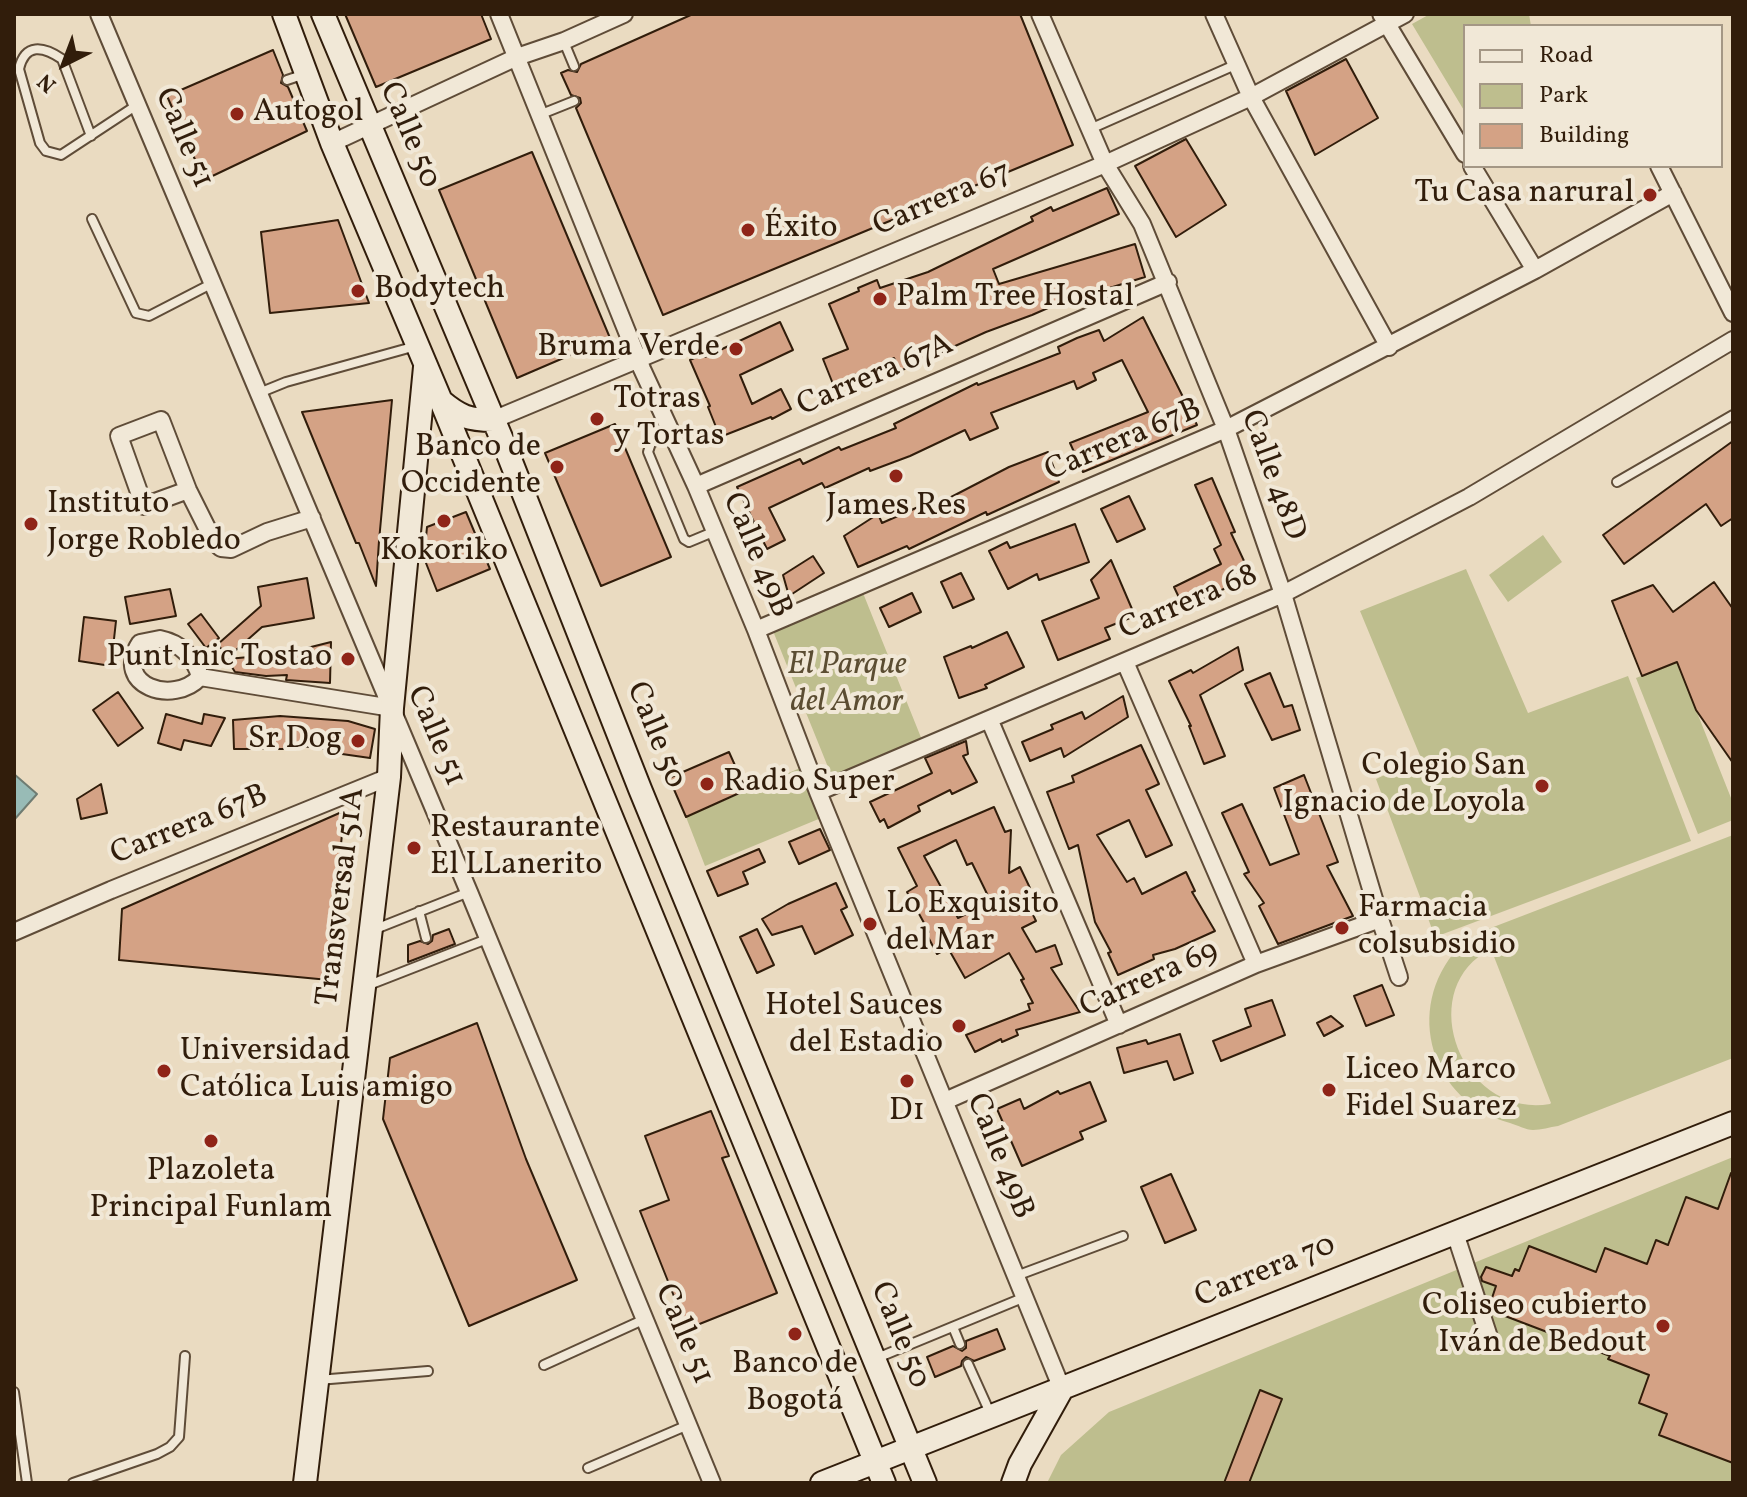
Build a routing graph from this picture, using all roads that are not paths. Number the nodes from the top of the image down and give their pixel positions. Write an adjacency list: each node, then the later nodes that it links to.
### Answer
1 (99, 14): 16 (street, Calle 51)
2 (284, 14): 21 (main road)
3 (323, 14): 18 (main road, Calle 50)
4 (499, 14): 11 (street, Calle 49B)
5 (624, 14): 10 (street)
6 (1040, 14): 19 (street, Calle 48D)
7 (1214, 14): 12 (street)
8 (1405, 14): 9 (street, Carrera 67)
9 (1384, 19): 14 (street, Carrera 67); 22 (street)
10 (564, 41): 11 (street); 13 (lane)
11 (517, 57): 17 (street, Calle 49B); 18 (street)
12 (1235, 65): 14 (street); 19 (lane)
13 (574, 66)
14 (1251, 97): 23 (street, Carrera 67); 33 (street)
15 (574, 101): 17 (lane)
16 (137, 105): 20 (lane); 30 (street, Calle 51)
17 (539, 115): 35 (street, Calle 49B)
18 (370, 127): 21 (street); 39 (main road, Calle 50)
19 (1089, 129): 23 (street, Calle 48D)
20 (91, 136): 20 (lane)
21 (332, 143): 34 (main road)
22 (1463, 151)
23 (1105, 164): 29 (street, Calle 48D); 35 (street, Carrera 67)
24 (1473, 168): 28 (street)
25 (1660, 168): 26 (street)
26 (1673, 193): 28 (street, Carrera 67B); 31 (street)
27 (92, 219): 30 (lane)
28 (1535, 270): 33 (street, Carrera 67B)
29 (1168, 282): 40 (street, Calle 48D); 43 (street, Carrera 67A)
30 (213, 283): 36 (street, Calle 51)
31 (1733, 313)
32 (1733, 340): 47 (street, Carrera 68)
33 (1389, 347): 40 (street, Carrera 67B)
34 (421, 356): 36 (lane); 37 (main road); 51 (main road, Transversal 51A)
35 (640, 359): 39 (street, Carrera 67); 41 (street, Calle 49B)
36 (259, 393): 45 (street, Calle 51)
37 (441, 401): 39 (main road); 88 (main road)
38 (1733, 415): 42 (lane)
39 (493, 420): 77 (main road, Calle 50)
40 (1226, 429): 47 (street, Calle 48D); 48 (street, Carrera 67B)
41 (671, 435): 43 (street, Calle 49B); 46 (lane)
42 (1617, 482)
43 (696, 486): 46 (street, Calle 49B)
44 (188, 490): 44 (street); 45 (street)
45 (312, 518): 51 (street, Calle 51)
46 (713, 532): 48 (street, Calle 49B)
47 (1283, 594): 49 (street, Carrera 68); 57 (street, Calle 48D)
48 (756, 630): 54 (street, Calle 49B)
49 (1125, 662): 52 (street, Carrera 68); 62 (street)
50 (200, 677): 51 (street)
51 (392, 708): 53 (main road, Transversal 51A); 55 (street, Calle 51)
52 (990, 721): 54 (street, Carrera 68); 65 (street)
53 (389, 777): 58 (main road, Transversal 51A); 59 (street, Carrera 67B)
54 (818, 792): 66 (street, Calle 49B)
55 (469, 892): 56 (lane); 61 (street, Calle 51)
56 (419, 911): 58 (lane); 60 (lane)
57 (1380, 919): 62 (street, Carrera 69); 63 (street, Calle 48D)
58 (371, 930): 64 (main road, Transversal 51A)
59 (14, 932)
60 (426, 938)
61 (487, 939): 64 (lane); 72 (street, Calle 51)
62 (1256, 964): 65 (street, Carrera 69)
63 (1399, 977)
64 (364, 987): 81 (main road, Transversal 51A)
65 (1119, 1025): 66 (street, Carrera 69)
66 (945, 1101): 70 (street, Calle 49B)
67 (1733, 1123): 68 (main road, Carrera 70)
68 (1455, 1233): 74 (street); 82 (main road, Carrera 70)
69 (1123, 1236): 70 (lane)
70 (1016, 1276): 71 (street, Calle 49B)
71 (1025, 1297): 73 (lane); 82 (street, Calle 49B)
72 (645, 1319): 79 (lane); 85 (street, Calle 51)
73 (953, 1327): 75 (lane); 77 (lane)
74 (1489, 1337)
75 (960, 1344)
76 (185, 1356): 90 (lane)
77 (873, 1359): 86 (main road, Calle 50)
78 (968, 1364): 84 (lane)
79 (544, 1365)
80 (428, 1371): 81 (lane)
81 (317, 1380): 91 (main road, Transversal 51A)
82 (1062, 1389): 84 (main road, Carrera 70); 95 (main road)
83 (14, 1392): 89 (lane)
84 (991, 1416): 86 (main road, Carrera 70)
85 (689, 1425): 87 (lane); 92 (street, Calle 51)
86 (910, 1450): 88 (main road, Carrera 70); 94 (main road, Calle 50)
87 (588, 1468)
88 (880, 1473): 93 (main road, Carrera 70)
89 (27, 1483)
90 (73, 1483)
91 (305, 1483)
92 (712, 1483)
93 (822, 1483)
94 (925, 1483)
95 (1013, 1483)

